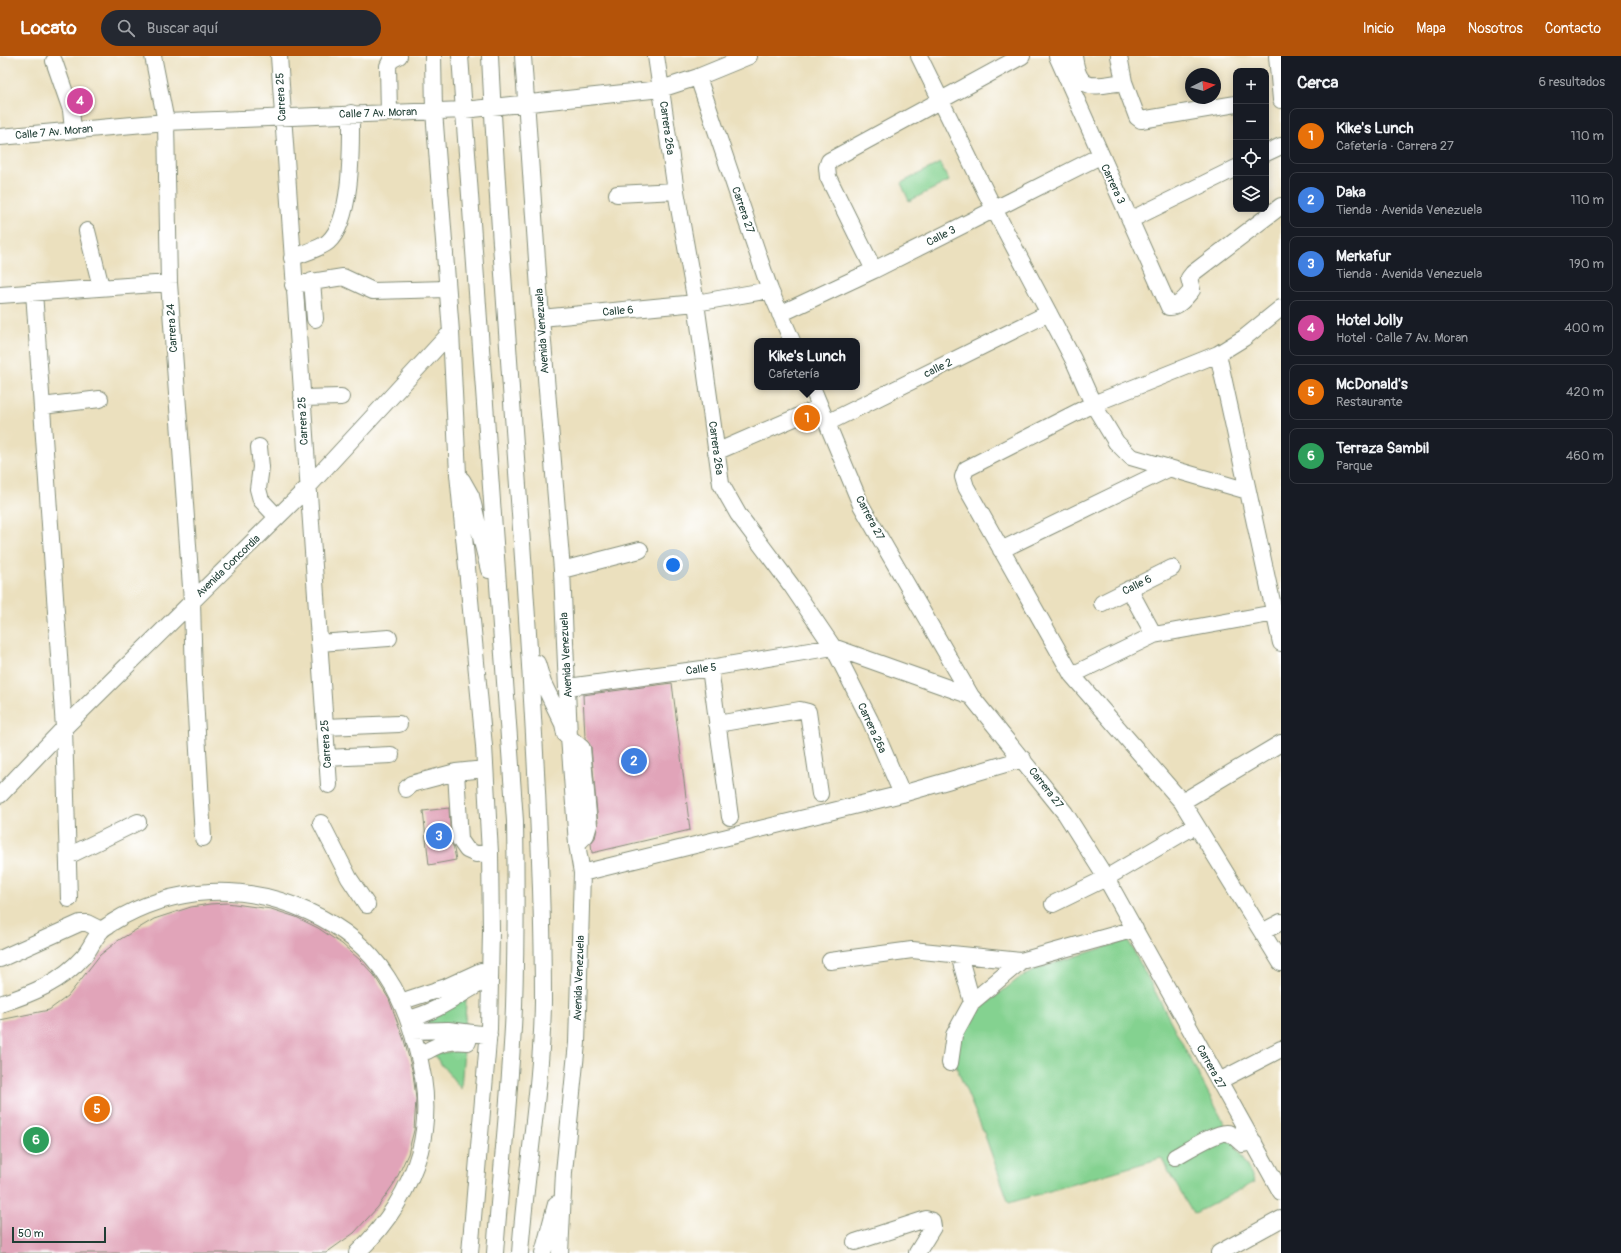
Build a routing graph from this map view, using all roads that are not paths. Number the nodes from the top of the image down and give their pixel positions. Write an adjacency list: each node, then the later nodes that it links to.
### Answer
1 (153, 56): 30 (street, Carrera 24)
2 (279, 56): 29 (street, Carrera 25)
3 (399, 56): 27 (street)
4 (432, 56): 26 (street)
5 (460, 56): 25 (street)
6 (490, 56): 24 (street)
7 (523, 56): 22 (street, Avenida Venezuela)
8 (656, 56): 19 (street, Carrera 26a)
9 (749, 56): 17 (street, Calle 7 Av. Moran)
10 (919, 56): 21 (street)
11 (1022, 56): 21 (street)
12 (1057, 56): 35 (street, Carrera 3)
13 (1074, 56): 18 (street)
14 (1118, 56): 18 (street)
15 (1277, 56): 20 (street)
16 (54, 61): 31 (street)
17 (698, 77): 19 (street, Calle 7 Av. Moran); 50 (street, Carrera 27)
18 (1124, 82): 23 (street)
19 (661, 89): 22 (street, Calle 7 Av. Moran); 37 (street, Carrera 26a)
20 (1276, 98)
21 (941, 101): 40 (street); 44 (street)
22 (526, 103): 24 (street, Calle 7 Av. Moran); 57 (street, Avenida Venezuela)
23 (1233, 105)
24 (492, 106): 25 (street, Calle 7 Av. Moran); 86 (street)
25 (464, 110): 26 (street, Calle 7 Av. Moran); 84 (street)
26 (434, 111): 27 (street, Calle 7 Av. Moran); 49 (street)
27 (388, 112): 28 (street, Calle 7 Av. Moran)
28 (351, 113): 29 (street, Calle 7 Av. Moran); 43 (street)
29 (282, 117): 30 (street, Calle 7 Av. Moran); 43 (street, Carrera 25)
30 (166, 122): 31 (street, Calle 7 Av. Moran); 46 (street, Carrera 24)
31 (73, 130): 32 (street, Calle 7 Av. Moran)
32 (0, 137)
33 (1281, 146): 34 (street)
34 (1269, 152)
35 (1100, 156): 40 (street, Calle 3); 41 (street, Carrera 3)
36 (1233, 169): 41 (street)
37 (676, 191): 38 (street); 53 (street, Carrera 26a)
38 (616, 194)
39 (1281, 206): 41 (street, Carrera 3)
40 (994, 209): 44 (street, Calle 3); 55 (street)
41 (1130, 220)
42 (87, 231): 48 (street)
43 (292, 258): 47 (street, Carrera 25)
44 (874, 270): 56 (street, Calle 3)
45 (312, 281): 47 (street); 49 (street); 58 (street)
46 (169, 283): 48 (street); 82 (street, Carrera 24)
47 (293, 285): 64 (street, Carrera 25)
48 (101, 287): 51 (street)
49 (447, 289): 59 (street)
50 (770, 290): 53 (street, Calle 6); 56 (street, Carrera 27)
51 (34, 292): 52 (street); 67 (street)
52 (0, 295)
53 (696, 303): 57 (street, Calle 6); 71 (street, Carrera 26a)
54 (1281, 308): 61 (street)
55 (1049, 313): 66 (street); 69 (street, calle 2)
56 (780, 314): 60 (street, Carrera 27)
57 (541, 318): 80 (street, Avenida Venezuela)
58 (315, 319)
59 (451, 332): 73 (street); 74 (street, Avenida Concordia)
60 (791, 338)
61 (1218, 354): 66 (street); 75 (street)
62 (813, 390): 68 (street, Carrera 27)
63 (341, 397): 64 (street)
64 (302, 398): 74 (street, Carrera 25)
65 (100, 400): 67 (street)
66 (1093, 404): 72 (street); 78 (street)
67 (42, 406): 99 (street)
68 (820, 406): 69 (street, Carrera 27); 71 (street)
69 (827, 423): 95 (street, Carrera 27)
70 (259, 447): 76 (street)
71 (716, 452): 91 (street, Carrera 26a)
72 (1168, 469): 75 (street); 78 (street)
73 (458, 474): 84 (street); 106 (street)
74 (307, 488): 76 (street, Avenida Concordia); 89 (street, Carrera 25)
75 (1248, 491): 85 (street)
76 (277, 517): 82 (street, Avenida Concordia)
77 (640, 550): 80 (street)
78 (1001, 550): 93 (street)
79 (1172, 568): 81 (street, Calle 6)
80 (562, 570): 94 (street, Avenida Venezuela)
81 (1129, 589): 83 (street, Calle 6); 87 (street)
82 (192, 601): 99 (street, Avenida Concordia); 118 (street, Carrera 24)
83 (1102, 603)
84 (499, 608): 151 (street)
85 (1278, 612): 87 (street); 90 (street)
86 (528, 628): 104 (street); 158 (street)
87 (1154, 635): 93 (street)
88 (389, 638): 89 (street)
89 (319, 643): 98 (street, Carrera 25)
90 (1281, 643)
91 (833, 647): 92 (street, Calle 5); 95 (street); 111 (street, Carrera 26a)
92 (710, 668): 94 (street, Calle 5); 97 (street)
93 (1072, 675): 113 (street)
94 (568, 687): 100 (street, Avenida Venezuela)
95 (971, 696): 105 (street, Carrera 27)
96 (399, 724): 98 (street)
97 (717, 724): 110 (street); 114 (street)
98 (324, 727): 103 (street, Carrera 25)
99 (64, 728): 112 (street, Avenida Concordia); 121 (street)
100 (569, 737): 104 (street, Avenida Venezuela); 119 (street)
101 (1281, 743): 113 (street)
102 (391, 754): 103 (street)
103 (326, 758): 108 (street, Carrera 25)
104 (572, 759): 119 (street, Avenida Venezuela)
105 (1023, 759): 111 (street); 123 (street, Carrera 27)
106 (485, 769): 107 (street); 120 (street)
107 (456, 772): 109 (street); 120 (street)
108 (328, 785)
109 (406, 789)
110 (820, 794)
111 (902, 794): 122 (street)
112 (0, 795)
113 (1182, 802): 117 (street)
114 (730, 816)
115 (138, 822): 121 (street)
116 (321, 823): 126 (street)
117 (1196, 825): 123 (street); 130 (street)
118 (203, 838)
119 (577, 844): 122 (street, Avenida Venezuela)
120 (490, 853): 136 (street)
121 (68, 856): 124 (street)
122 (582, 873): 149 (street, Avenida Venezuela)
123 (1106, 878): 125 (street); 128 (street, Carrera 27)
124 (69, 899)
125 (1053, 904)
126 (367, 905)
127 (1281, 922): 130 (street)
128 (1135, 929): 134 (street); 145 (street, Carrera 27)
129 (101, 930): 132 (street); 139 (street); 140 (street)
130 (1262, 932): 135 (street)
131 (959, 955): 133 (street); 134 (street); 138 (street)
132 (0, 959)
133 (830, 961)
134 (1021, 961): 138 (street)
135 (1281, 963)
136 (490, 973): 137 (street); 140 (street); 141 (street)
137 (409, 999)
138 (972, 1002): 144 (street)
139 (0, 1004)
140 (410, 1025): 141 (street); 154 (street)
141 (488, 1041): 143 (street); 155 (street)
142 (1281, 1049): 145 (street)
143 (427, 1051)
144 (950, 1063)
145 (1219, 1081): 146 (street, Carrera 27)
146 (1254, 1142): 147 (street); 148 (street, Carrera 27)
147 (1175, 1157)
148 (1276, 1170): 150 (street, Carrera 27)
149 (564, 1172): 159 (street); 160 (street, Avenida Venezuela)
150 (1281, 1192)
151 (499, 1199): 156 (street); 157 (street)
152 (1281, 1220): 162 (street)
153 (855, 1242): 161 (street)
154 (357, 1253)
155 (470, 1253)
156 (486, 1253)
157 (495, 1253)
158 (520, 1253)
159 (543, 1253)
160 (560, 1253)
161 (917, 1253)
162 (1219, 1253)

